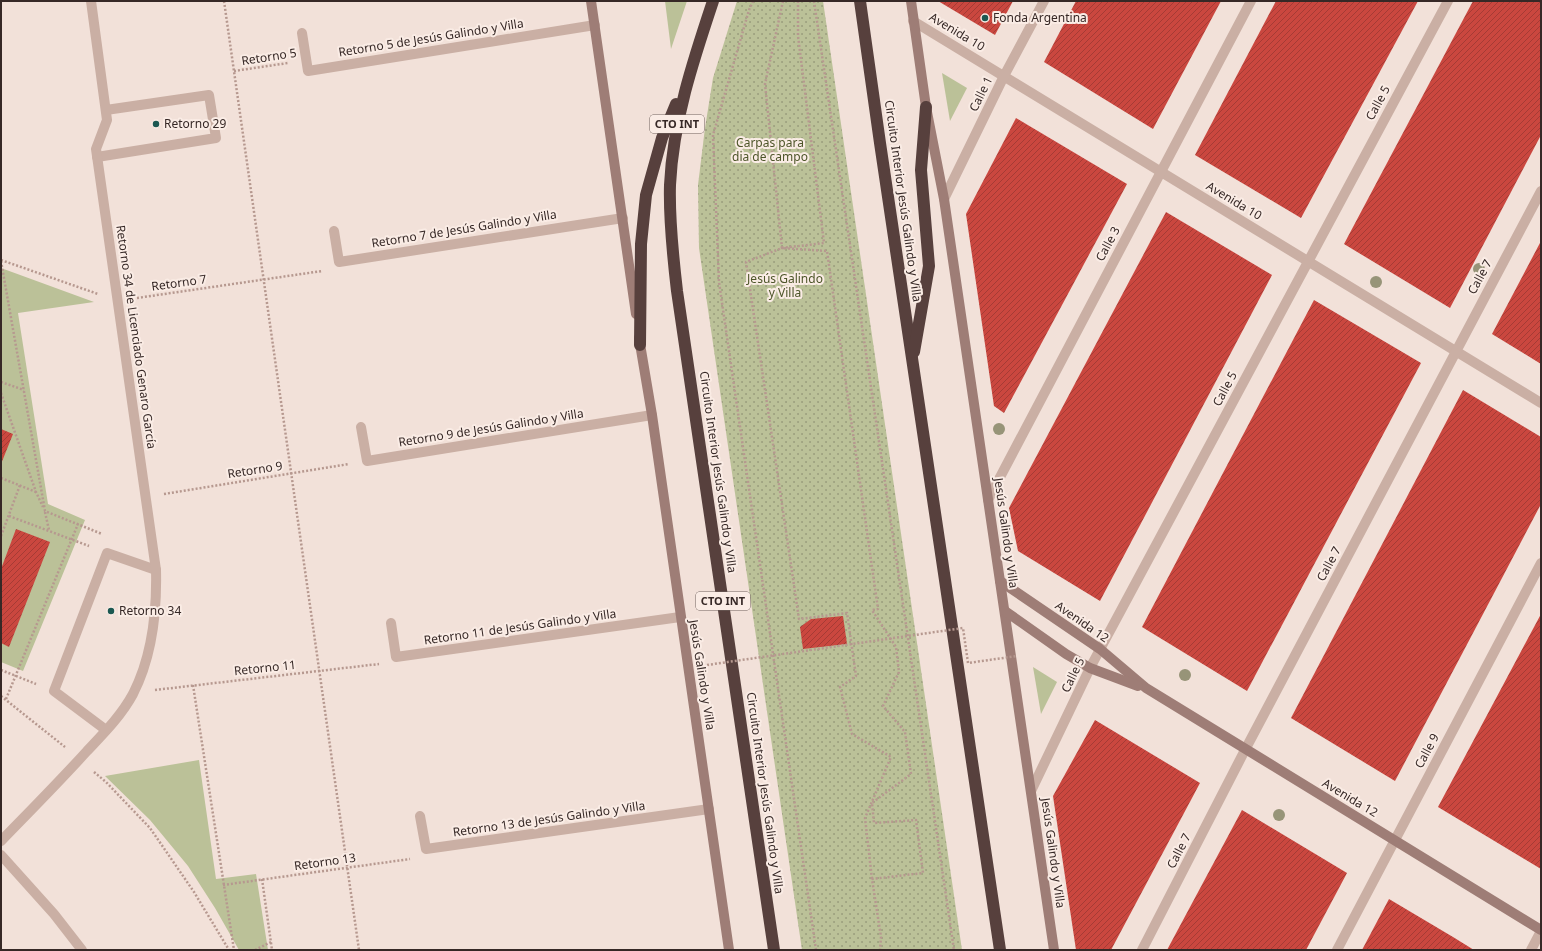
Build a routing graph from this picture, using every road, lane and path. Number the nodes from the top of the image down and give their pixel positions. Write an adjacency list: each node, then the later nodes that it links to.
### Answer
1 (91, 1): 22 (street, Retorno 34 de Licenciado Genaro García)
2 (224, 1): 19 (path)
3 (591, 1): 15 (main road, Jesús Galindo y Villa / CTO INT)
4 (713, 1): 18 (highway, Circuito Interior Jesús Galindo y Villa / CTO INT)
5 (753, 1): 103 (path)
6 (783, 1): 29 (path)
7 (798, 1): 29 (path)
8 (814, 1): 105 (path)
9 (860, 1): 37 (highway, Circuito Interior Jesús Galindo y Villa)
10 (911, 1): 14 (main road, Jesús Galindo y Villa)
11 (1044, 1): 20 (street, Calle 1)
12 (1251, 1): 24 (street, Calle 3)
13 (1448, 1): 31 (street, Calle 5)
14 (913, 21): 20 (street, Avenida 10); 21 (main road, Jesús Galindo y Villa)
15 (595, 24): 17 (street, Retorno 5 de Jesús Galindo y Villa); 27 (main road, Jesús Galindo y Villa / CTO INT)
16 (302, 33): 17 (street)
17 (306, 60): 19 (path, Retorno 5)
18 (690, 67): 35 (highway); 102 (highway, Circuito Interior Jesús Galindo y Villa / CTO INT)
19 (234, 72): 33 (path)
20 (1004, 76): 24 (street, Avenida 10); 26 (street, Calle 1)
21 (926, 108): 26 (main road, Jesús Galindo y Villa); 37 (highway)
22 (106, 110): 23 (street, Retorno 34 de Licenciado Genaro García); 23 (street)
23 (97, 157): 34 (street, Retorno 34 de Licenciado Genaro García)
24 (1160, 171): 31 (street, Avenida 10); 50 (street, Calle 3)
25 (1541, 190): 36 (street, Calle 7)
26 (944, 199): 50 (main road, Jesús Galindo y Villa)
27 (623, 218): 32 (street, Retorno 7 de Jesús Galindo y Villa); 35 (main road, Jesús Galindo y Villa / CTO INT)
28 (334, 230): 32 (street)
29 (782, 248): 82 (path); 82 (path)
30 (1, 260): 34 (path, Retorno 7); 39 (path)
31 (1308, 261): 36 (street, Avenida 10); 64 (street, Calle 5)
32 (339, 262): 33 (path, Retorno 7)
33 (264, 280): 34 (path, Retorno 7); 45 (path)
34 (118, 301): 49 (street, Retorno 34 de Licenciado Genaro García)
35 (640, 345): 42 (main road, Jesús Galindo y Villa / CTO INT)
36 (1456, 351): 41 (street, Avenida 10); 79 (street, Calle 7)
37 (913, 363): 106 (highway, Circuito Interior Jesús Galindo y Villa)
38 (1, 382): 39 (path)
39 (24, 390): 51 (path)
40 (1, 393): 48 (path)
41 (1541, 403)
42 (652, 415): 44 (street, Retorno 9 de Jesús Galindo y Villa); 62 (main road, Jesús Galindo y Villa / CTO INT)
43 (361, 427): 44 (street)
44 (367, 461): 45 (path, Retorno 9)
45 (291, 474): 49 (path, Retorno 9); 70 (path)
46 (1, 478): 47 (path)
47 (20, 485): 48 (path); 52 (path)
48 (36, 492): 51 (path)
49 (145, 497): 59 (street, Retorno 34 de Licenciado Genaro García)
50 (988, 500): 60 (main road, Jesús Galindo y Villa)
51 (45, 511): 53 (path); 54 (path)
52 (9, 516): 54 (path); 55 (path)
53 (78, 524): 56 (path); 57 (path)
54 (49, 531): 56 (path)
55 (1, 536)
56 (71, 540): 57 (path); 71 (path)
57 (107, 553): 59 (street); 74 (street)
58 (1541, 563): 85 (street, Calle 9)
59 (156, 570): 75 (street, Retorno 34 de Licenciado Genaro García)
60 (1000, 581): 61 (main road, Jesús Galindo y Villa); 64 (main road, Avenida 12)
61 (1005, 611): 68 (main road, Avenida 12); 81 (main road, Jesús Galindo y Villa)
62 (680, 617): 66 (street, Retorno 11 de Jesús Galindo y Villa); 83 (main road, Jesús Galindo y Villa / CTO INT)
63 (391, 623): 66 (street)
64 (1100, 649): 68 (street, Calle 5); 73 (main road, Avenida 12)
65 (1017, 656): 67 (path, bridge)
66 (396, 657): 70 (path, Retorno 11)
67 (707, 665)
68 (1090, 668): 73 (main road, Avenida 12); 81 (street, Calle 5)
69 (1, 670): 71 (path)
70 (319, 671): 72 (path, Retorno 11); 89 (path)
71 (16, 676): 74 (path); 77 (path)
72 (193, 685): 75 (path, Retorno 11); 92 (path)
73 (1146, 688): 79 (main road, Avenida 12)
74 (54, 691): 78 (street)
75 (133, 694): 78 (street, Retorno 34 de Licenciado Genaro García)
76 (1, 696): 77 (path)
77 (6, 699): 80 (path)
78 (106, 730): 80 (street, Retorno 34 de Licenciado Genaro García)
79 (1246, 750): 85 (main road, Avenida 12); 108 (street, Calle 7)
80 (79, 760): 86 (street, Retorno 34 de Licenciado Genaro García); 96 (path)
81 (1031, 792): 107 (main road, Jesús Galindo y Villa)
82 (872, 803): 91 (path); 91 (path)
83 (709, 809): 87 (street, Retorno 13 de Jesús Galindo y Villa); 101 (main road, Jesús Galindo y Villa / CTO INT)
84 (420, 816): 87 (street)
85 (1395, 840): 93 (main road, Avenida 12); 109 (street, Calle 9)
86 (1, 841)
87 (426, 849): 89 (path, Retorno 13)
88 (1, 855): 95 (street)
89 (347, 868): 90 (path, Retorno 13); 100 (path)
90 (262, 879): 92 (path, Retorno 13); 94 (path)
91 (872, 879): 104 (path)
92 (223, 885): 97 (path)
93 (1541, 930): 110 (street)
94 (271, 942): 98 (path); 99 (path)
95 (82, 950)
96 (229, 950)
97 (234, 950)
98 (255, 950)
99 (272, 950)
100 (359, 950)
101 (729, 950)
102 (774, 950)
103 (816, 950)
104 (880, 950)
105 (954, 950)
106 (1000, 950)
107 (1054, 950)
108 (1142, 950)
109 (1337, 950)
110 (1531, 950)

